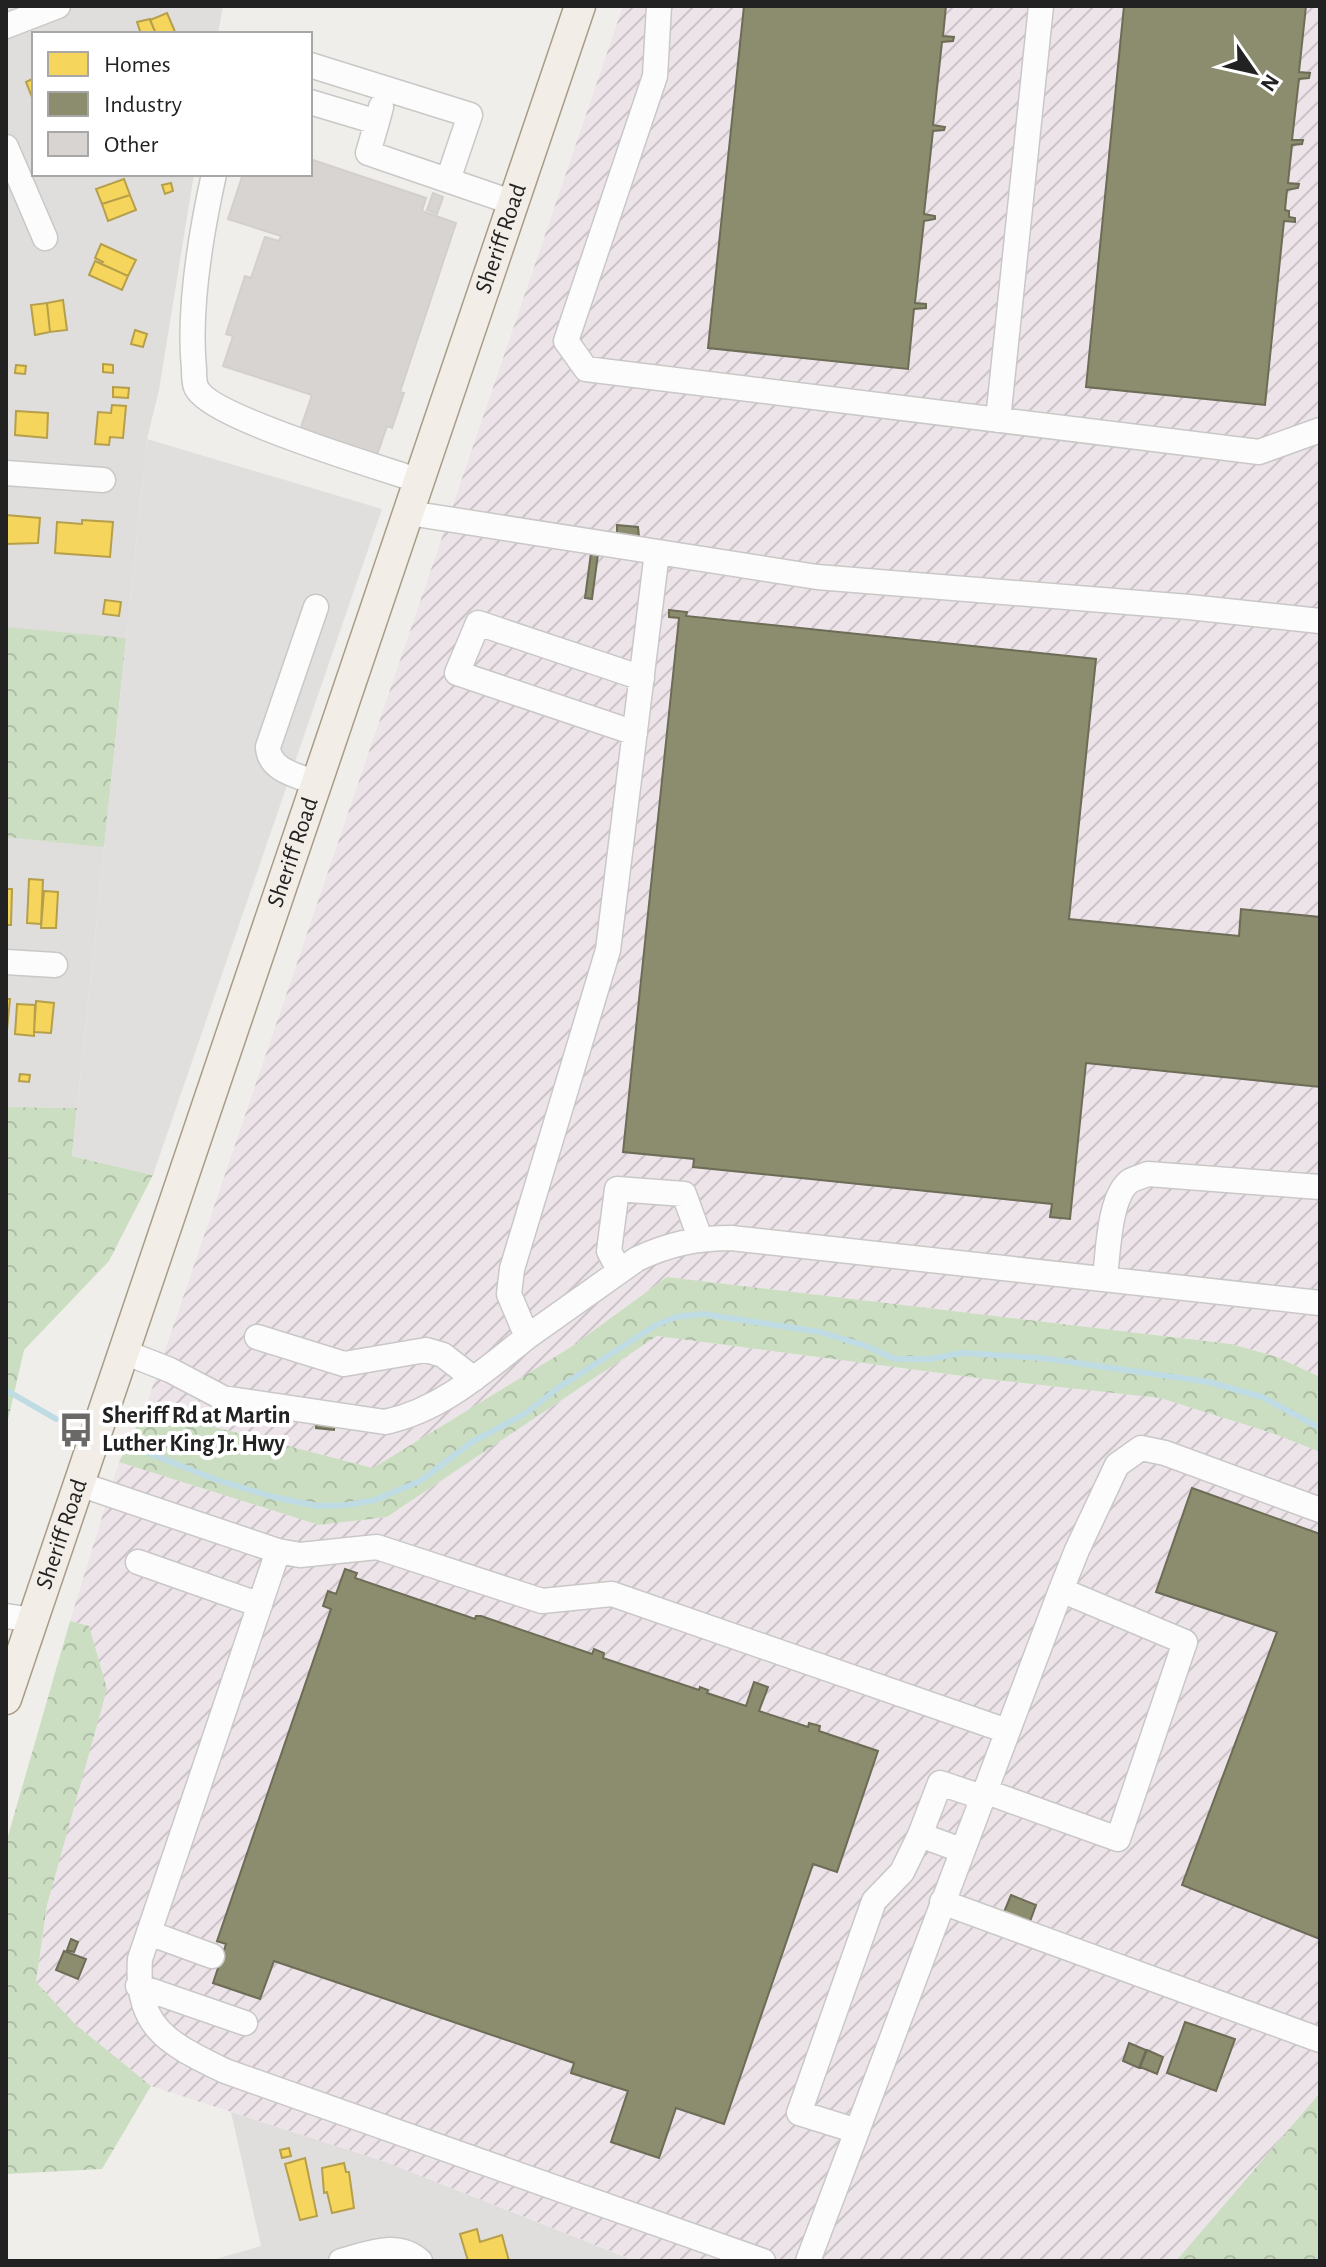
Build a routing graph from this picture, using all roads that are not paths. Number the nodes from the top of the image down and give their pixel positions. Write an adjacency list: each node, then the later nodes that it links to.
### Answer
1 (58, 6): 5 (street)
2 (580, 6): 13 (main road, Sheriff Road)
3 (659, 6): 15 (street)
4 (1041, 6): 15 (street)
5 (6, 26)
6 (312, 66): 7 (street)
7 (386, 90): 9 (street); 12 (street)
8 (312, 103): 9 (street)
9 (377, 122): 12 (street)
10 (6, 147): 14 (street)
11 (214, 176): 19 (street)
12 (448, 180): 13 (street)
13 (514, 203): 19 (main road, Sheriff Road)
14 (45, 238)
15 (998, 420): 16 (street)
16 (1320, 430)
17 (6, 473): 18 (street)
18 (103, 480)
19 (420, 481): 20 (main road, Sheriff Road)
20 (409, 513): 21 (street); 26 (main road, Sheriff Road)
21 (657, 552): 23 (street); 24 (street)
22 (316, 607): 26 (street)
23 (1320, 621)
24 (642, 678): 25 (street); 25 (street)
25 (635, 733): 35 (street)
26 (317, 783): 36 (main road, Sheriff Road)
27 (6, 962): 28 (street)
28 (55, 965)
29 (1320, 1187): 32 (street)
30 (700, 1238): 31 (street); 31 (street); 32 (street)
31 (619, 1270): 35 (street)
32 (1105, 1278): 33 (street)
33 (1320, 1303)
34 (257, 1337): 37 (street)
35 (527, 1337): 37 (street)
36 (124, 1352): 37 (street); 38 (main road, Sheriff Road)
37 (474, 1379)
38 (79, 1484): 40 (street); 44 (main road, Sheriff Road)
39 (1320, 1510): 42 (street)
40 (278, 1551): 43 (street); 46 (street)
41 (138, 1562): 43 (street)
42 (1061, 1590): 46 (street); 47 (street)
43 (260, 1605): 51 (street)
44 (20, 1618): 45 (main road, Sheriff Road)
45 (6, 1699)
46 (1007, 1731): 47 (street)
47 (983, 1794): 48 (street); 49 (street)
48 (920, 1835): 49 (street); 56 (street)
49 (961, 1850): 50 (street)
50 (942, 1902): 55 (street); 56 (street)
51 (149, 1933): 52 (street); 53 (street)
52 (212, 1956)
53 (138, 1986): 54 (street); 59 (street)
54 (245, 2023)
55 (1320, 2040)
56 (857, 2131): 60 (street)
57 (341, 2261): 58 (street)
58 (420, 2261)
59 (763, 2261)
60 (808, 2261)

